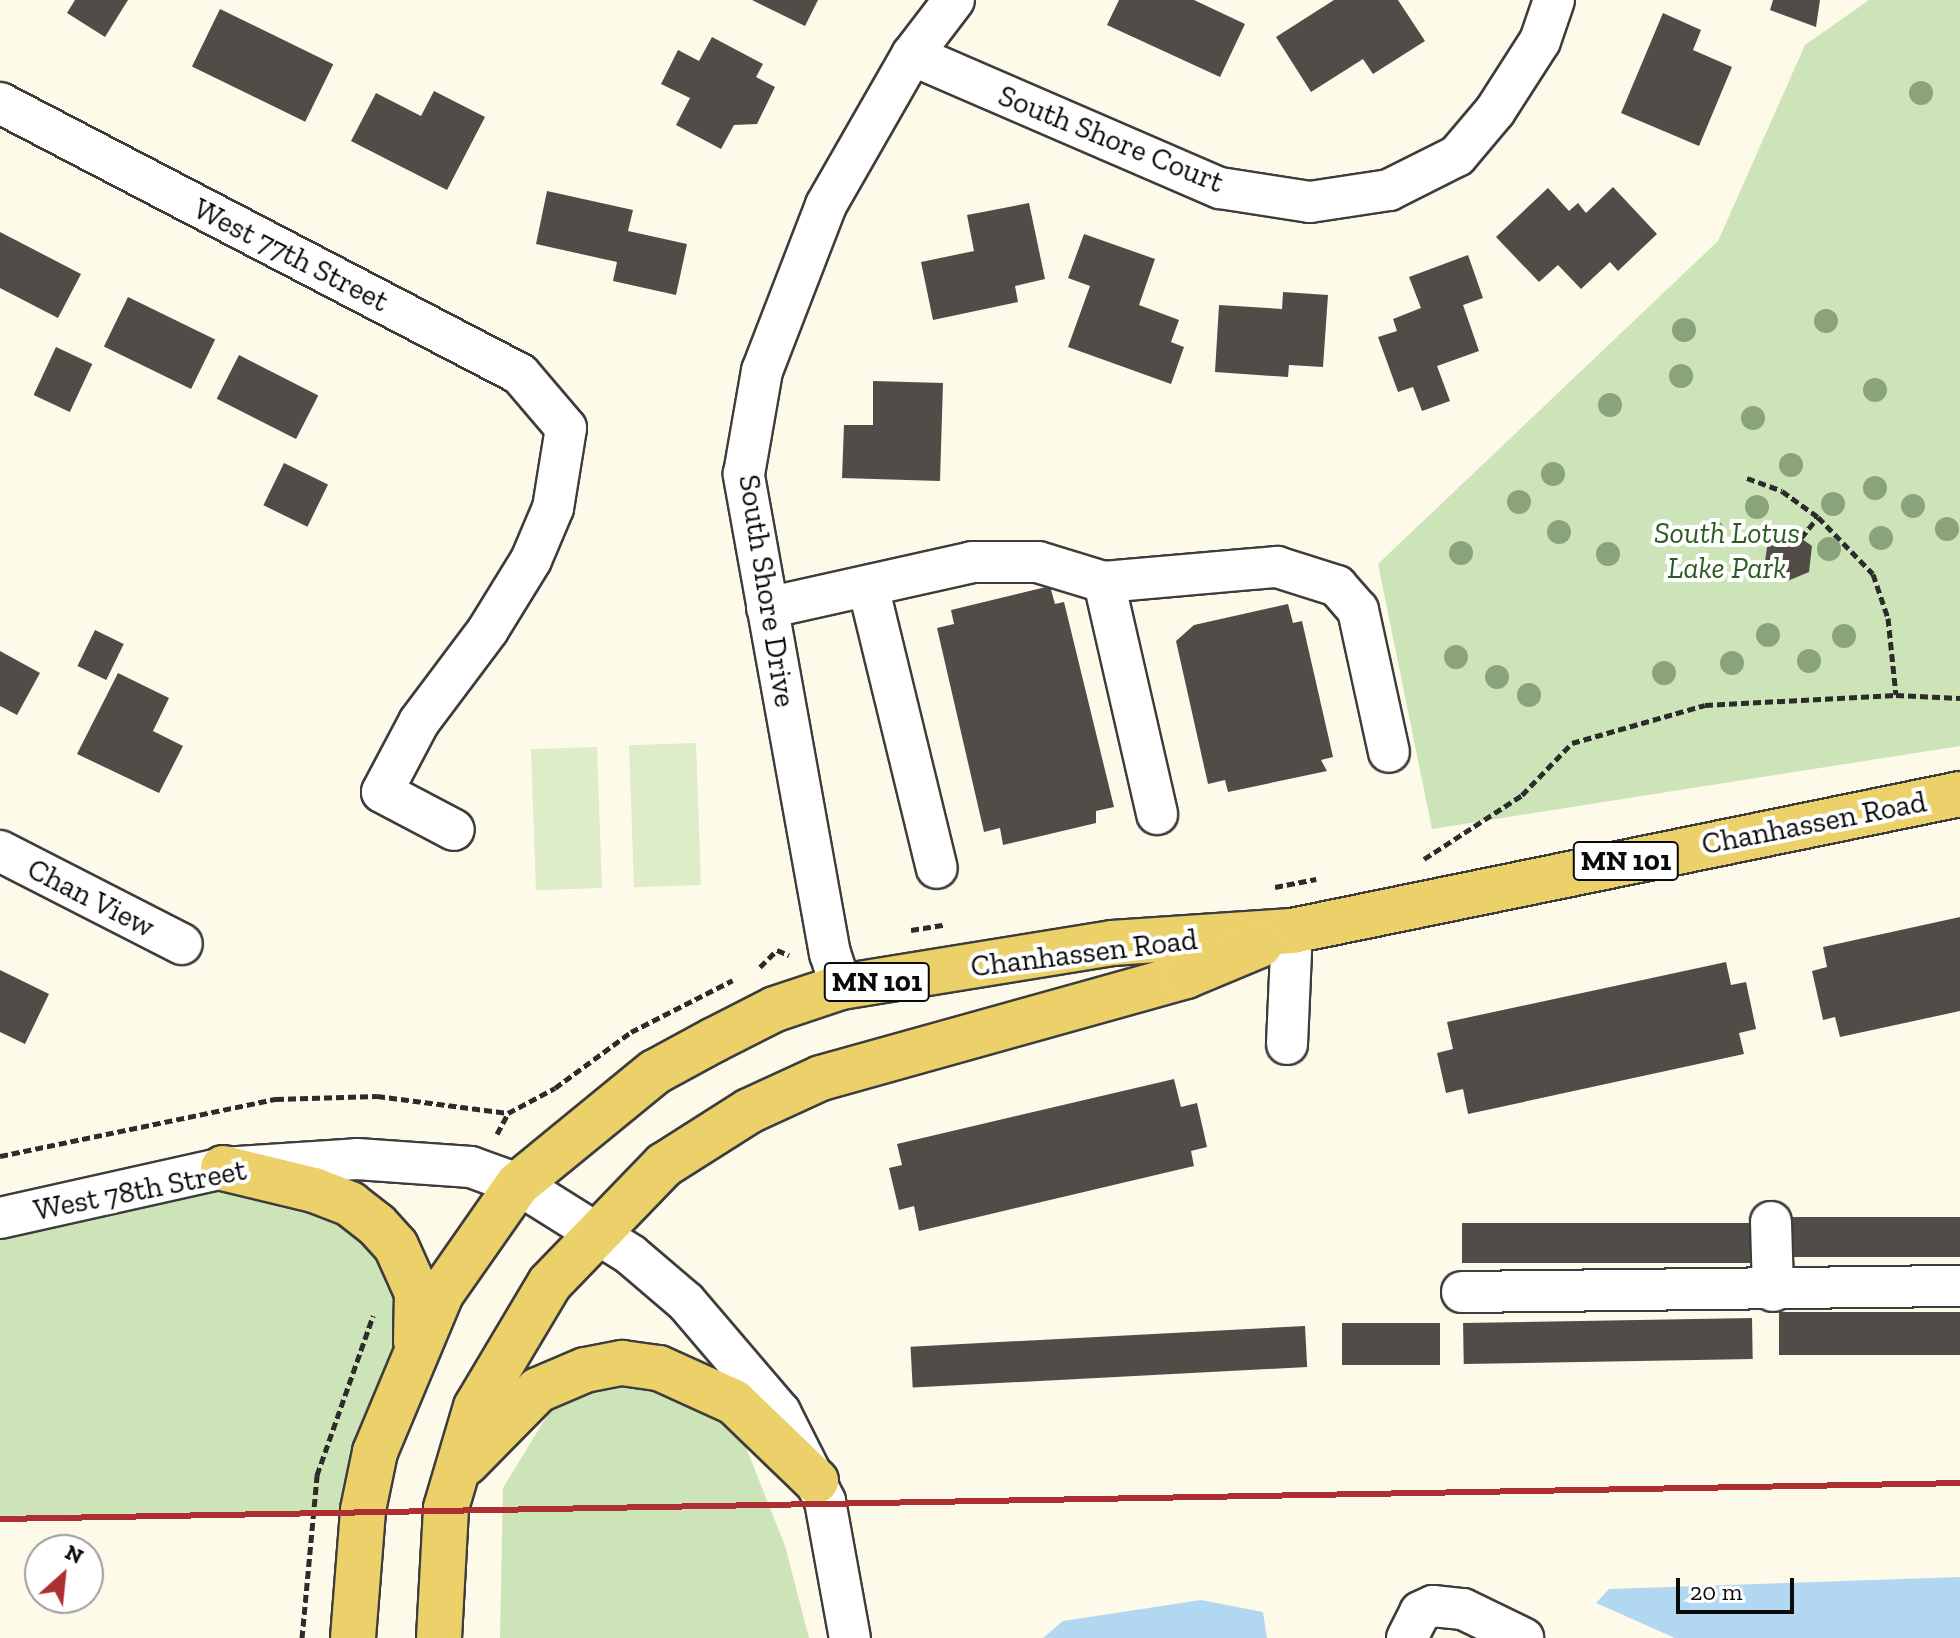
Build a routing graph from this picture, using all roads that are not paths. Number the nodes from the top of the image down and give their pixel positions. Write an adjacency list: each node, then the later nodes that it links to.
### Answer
1 (954, 0): 3 (street, South Shore Drive)
2 (1554, 0): 3 (street, South Shore Court)
3 (912, 55): 7 (street, South Shore Drive)
4 (0, 103): 11 (street, West 77th Street)
5 (1104, 582): 6 (street); 8 (street); 10 (street)
6 (868, 586): 7 (street); 13 (street)
7 (767, 608): 16 (street, South Shore Drive)
8 (1389, 752)
9 (1960, 794): 14 (main road, Chanhassen Road / MN 101)
10 (1157, 814)
11 (454, 830)
12 (0, 851): 15 (street, Chan View)
13 (937, 868)
14 (1292, 931): 16 (main road, Chanhassen Road / MN 101); 17 (street); 22 (main road, Chanhassen Road / MN 101)
15 (182, 944)
16 (841, 987): 19 (main road, Chanhassen Road / MN 101)
17 (1287, 1044)
18 (223, 1168): 19 (street, West 78th Street); 20 (street, West 78th Street); 26 (main road)
19 (518, 1184): 22 (street, West 78th Street); 26 (main road, Chanhassen Road / MN 101)
20 (0, 1218)
21 (1771, 1222): 24 (street)
22 (596, 1233): 27 (main road, Chanhassen Road / MN 101); 28 (street, West 78th Street)
23 (1960, 1286): 24 (street)
24 (1773, 1291): 25 (street)
25 (1462, 1292)
26 (416, 1344): 29 (main road, Chanhassen Road / MN 101)
27 (454, 1477): 28 (main road); 30 (main road, Chanhassen Road / MN 101)
28 (816, 1481): 31 (street, West 78th Street)
29 (353, 1638)
30 (439, 1638)
31 (850, 1638)
32 (1407, 1638): 33 (street)
33 (1523, 1638)

